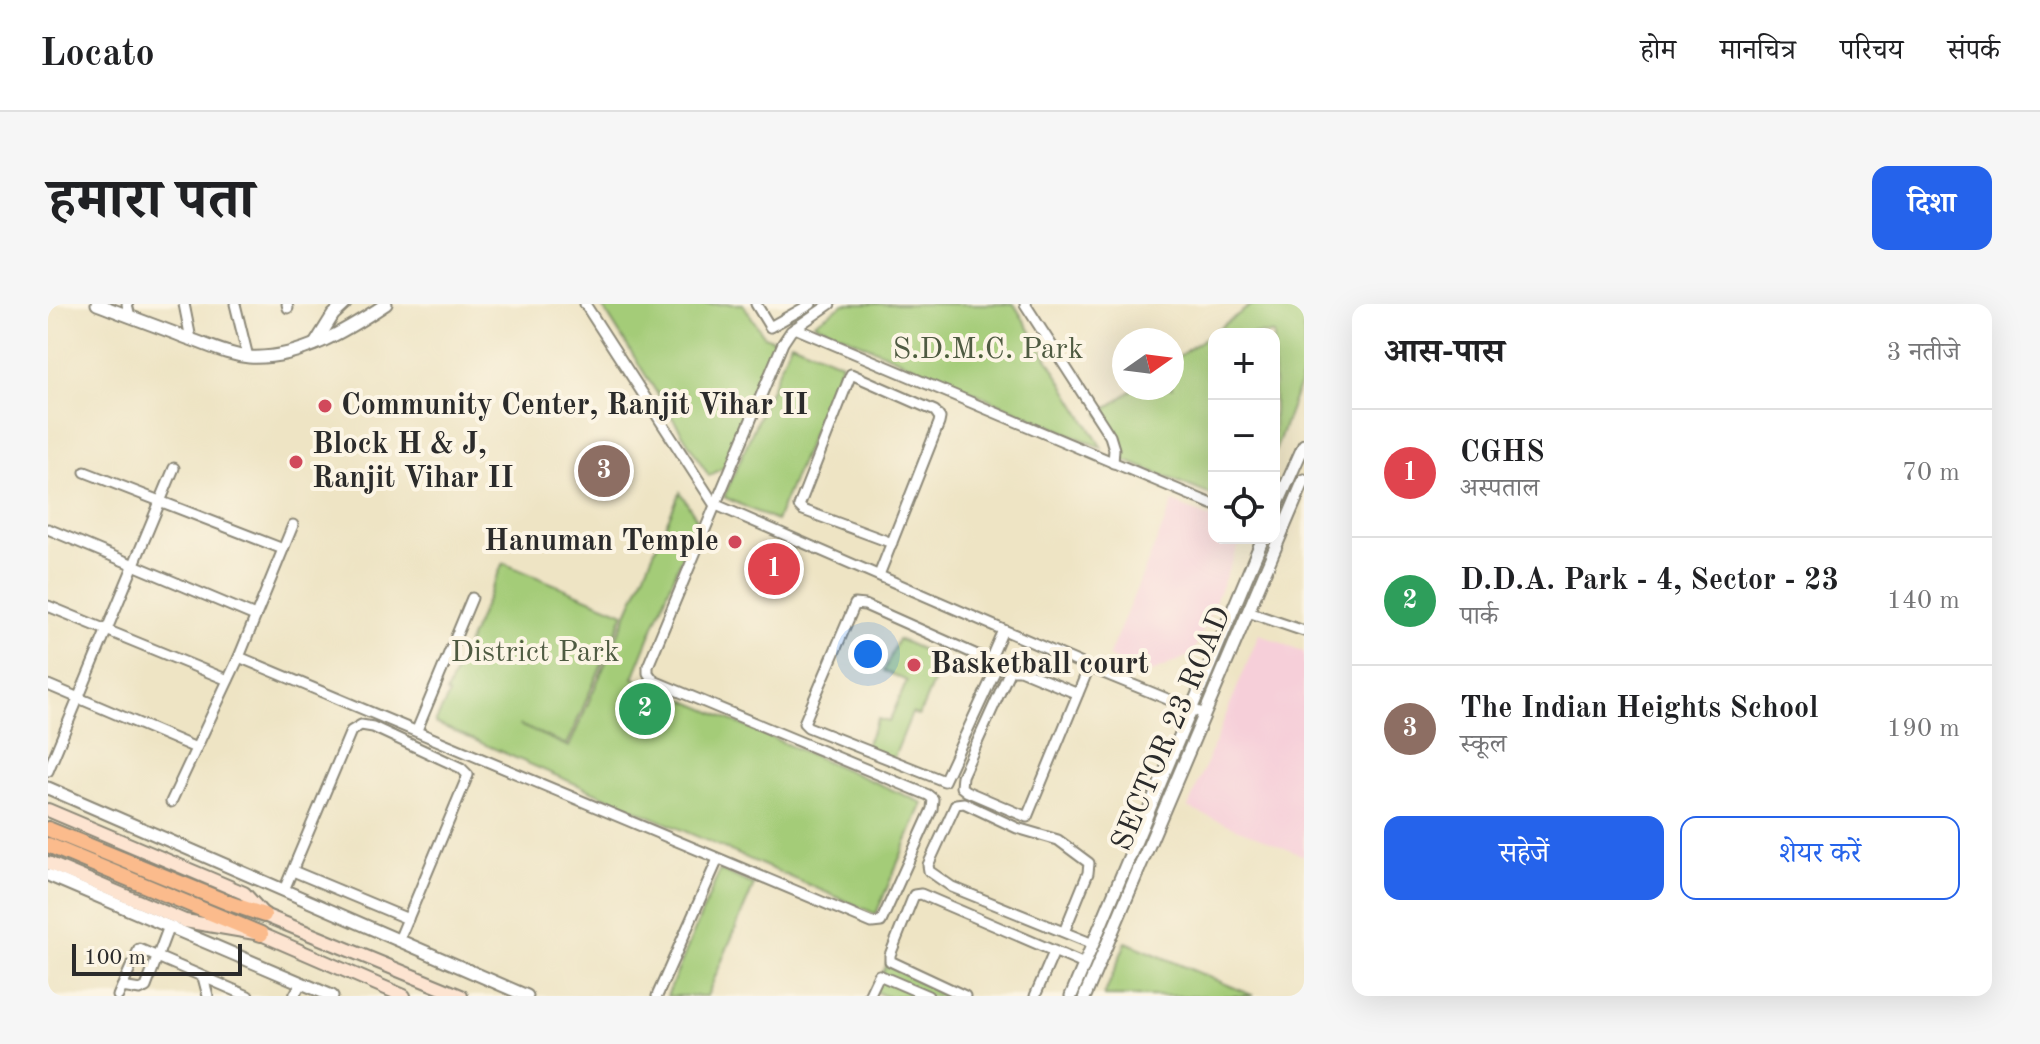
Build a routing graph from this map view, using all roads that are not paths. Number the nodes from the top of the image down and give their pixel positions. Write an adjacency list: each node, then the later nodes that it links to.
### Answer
1 (97, 304): 12 (street)
2 (127, 304): 12 (street)
3 (184, 304): 14 (street)
4 (235, 304): 16 (street)
5 (345, 304): 15 (street)
6 (386, 304): 15 (street)
7 (585, 304): 25 (street)
8 (756, 304): 9 (street)
9 (811, 304)
10 (830, 304): 13 (street)
11 (1025, 304): 18 (street)
12 (130, 317): 14 (street)
13 (795, 328): 18 (street); 25 (street)
14 (191, 339): 16 (street)
15 (314, 345): 16 (street)
16 (248, 357)
17 (1304, 445): 22 (street)
18 (1113, 463): 24 (street)
19 (174, 468): 23 (street)
20 (85, 472): 23 (street)
21 (1304, 480): 35 (street, SECTOR 23 ROAD)
22 (1280, 499)
23 (160, 501): 30 (street); 31 (street)
24 (1208, 503)
25 (714, 504): 32 (street); 57 (street)
26 (293, 525): 30 (street)
27 (48, 529): 31 (street)
28 (892, 543): 28 (street); 32 (street)
29 (1260, 544): 47 (street, SECTOR 23 ROAD)
30 (283, 549): 36 (street)
31 (133, 567): 36 (street); 38 (street)
32 (879, 575): 37 (street)
33 (472, 598): 49 (street)
34 (48, 606): 38 (street)
35 (1248, 612): 39 (street); 48 (street, SECTOR 23 ROAD)
36 (255, 616): 40 (street)
37 (1003, 630): 41 (street); 42 (street)
38 (106, 631): 43 (street); 46 (street)
39 (1304, 631)
40 (239, 657): 43 (street); 49 (street)
41 (990, 660): 41 (street)
42 (1089, 667): 45 (street); 47 (street)
43 (228, 680): 50 (street)
44 (48, 685): 46 (street)
45 (1078, 694): 45 (street)
46 (78, 698): 50 (street); 51 (street)
47 (1191, 709): 48 (street); 68 (street, SECTOR 23 ROAD)
48 (1204, 714): 88 (street, SECTOR 23 ROAD)
49 (417, 730): 57 (street)
50 (196, 748): 53 (street)
51 (48, 771)
52 (48, 788): 61 (street)
53 (171, 802)
54 (48, 810): 62 (main road)
55 (48, 829): 62 (highway)
56 (48, 845): 66 (highway)
57 (718, 859): 82 (street)
58 (48, 863): 66 (main road)
59 (293, 871): 61 (street); 63 (street); 63 (street)
60 (48, 875): 64 (street)
61 (284, 890): 67 (street)
62 (264, 915): 80 (main road)
63 (408, 919): 67 (street)
64 (169, 926): 70 (street); 73 (street)
65 (1064, 932): 65 (street); 68 (street)
66 (261, 934): 79 (main road)
67 (399, 940): 81 (street)
68 (1093, 944): 71 (street, SECTOR 23 ROAD)
69 (1054, 952): 71 (street); 85 (street); 86 (street)
70 (157, 957): 72 (street); 74 (street); 74 (street)
71 (1084, 964): 87 (street, SECTOR 23 ROAD)
72 (203, 977): 75 (street); 76 (street)
73 (301, 983): 77 (street); 78 (street)
74 (120, 991)
75 (208, 996)
76 (248, 996)
77 (294, 996)
78 (332, 996)
79 (404, 996)
80 (461, 996)
81 (527, 996)
82 (657, 996)
83 (869, 996): 84 (street)
84 (928, 996)
85 (965, 996)
86 (1035, 996)
87 (1071, 996)
88 (1085, 996)

